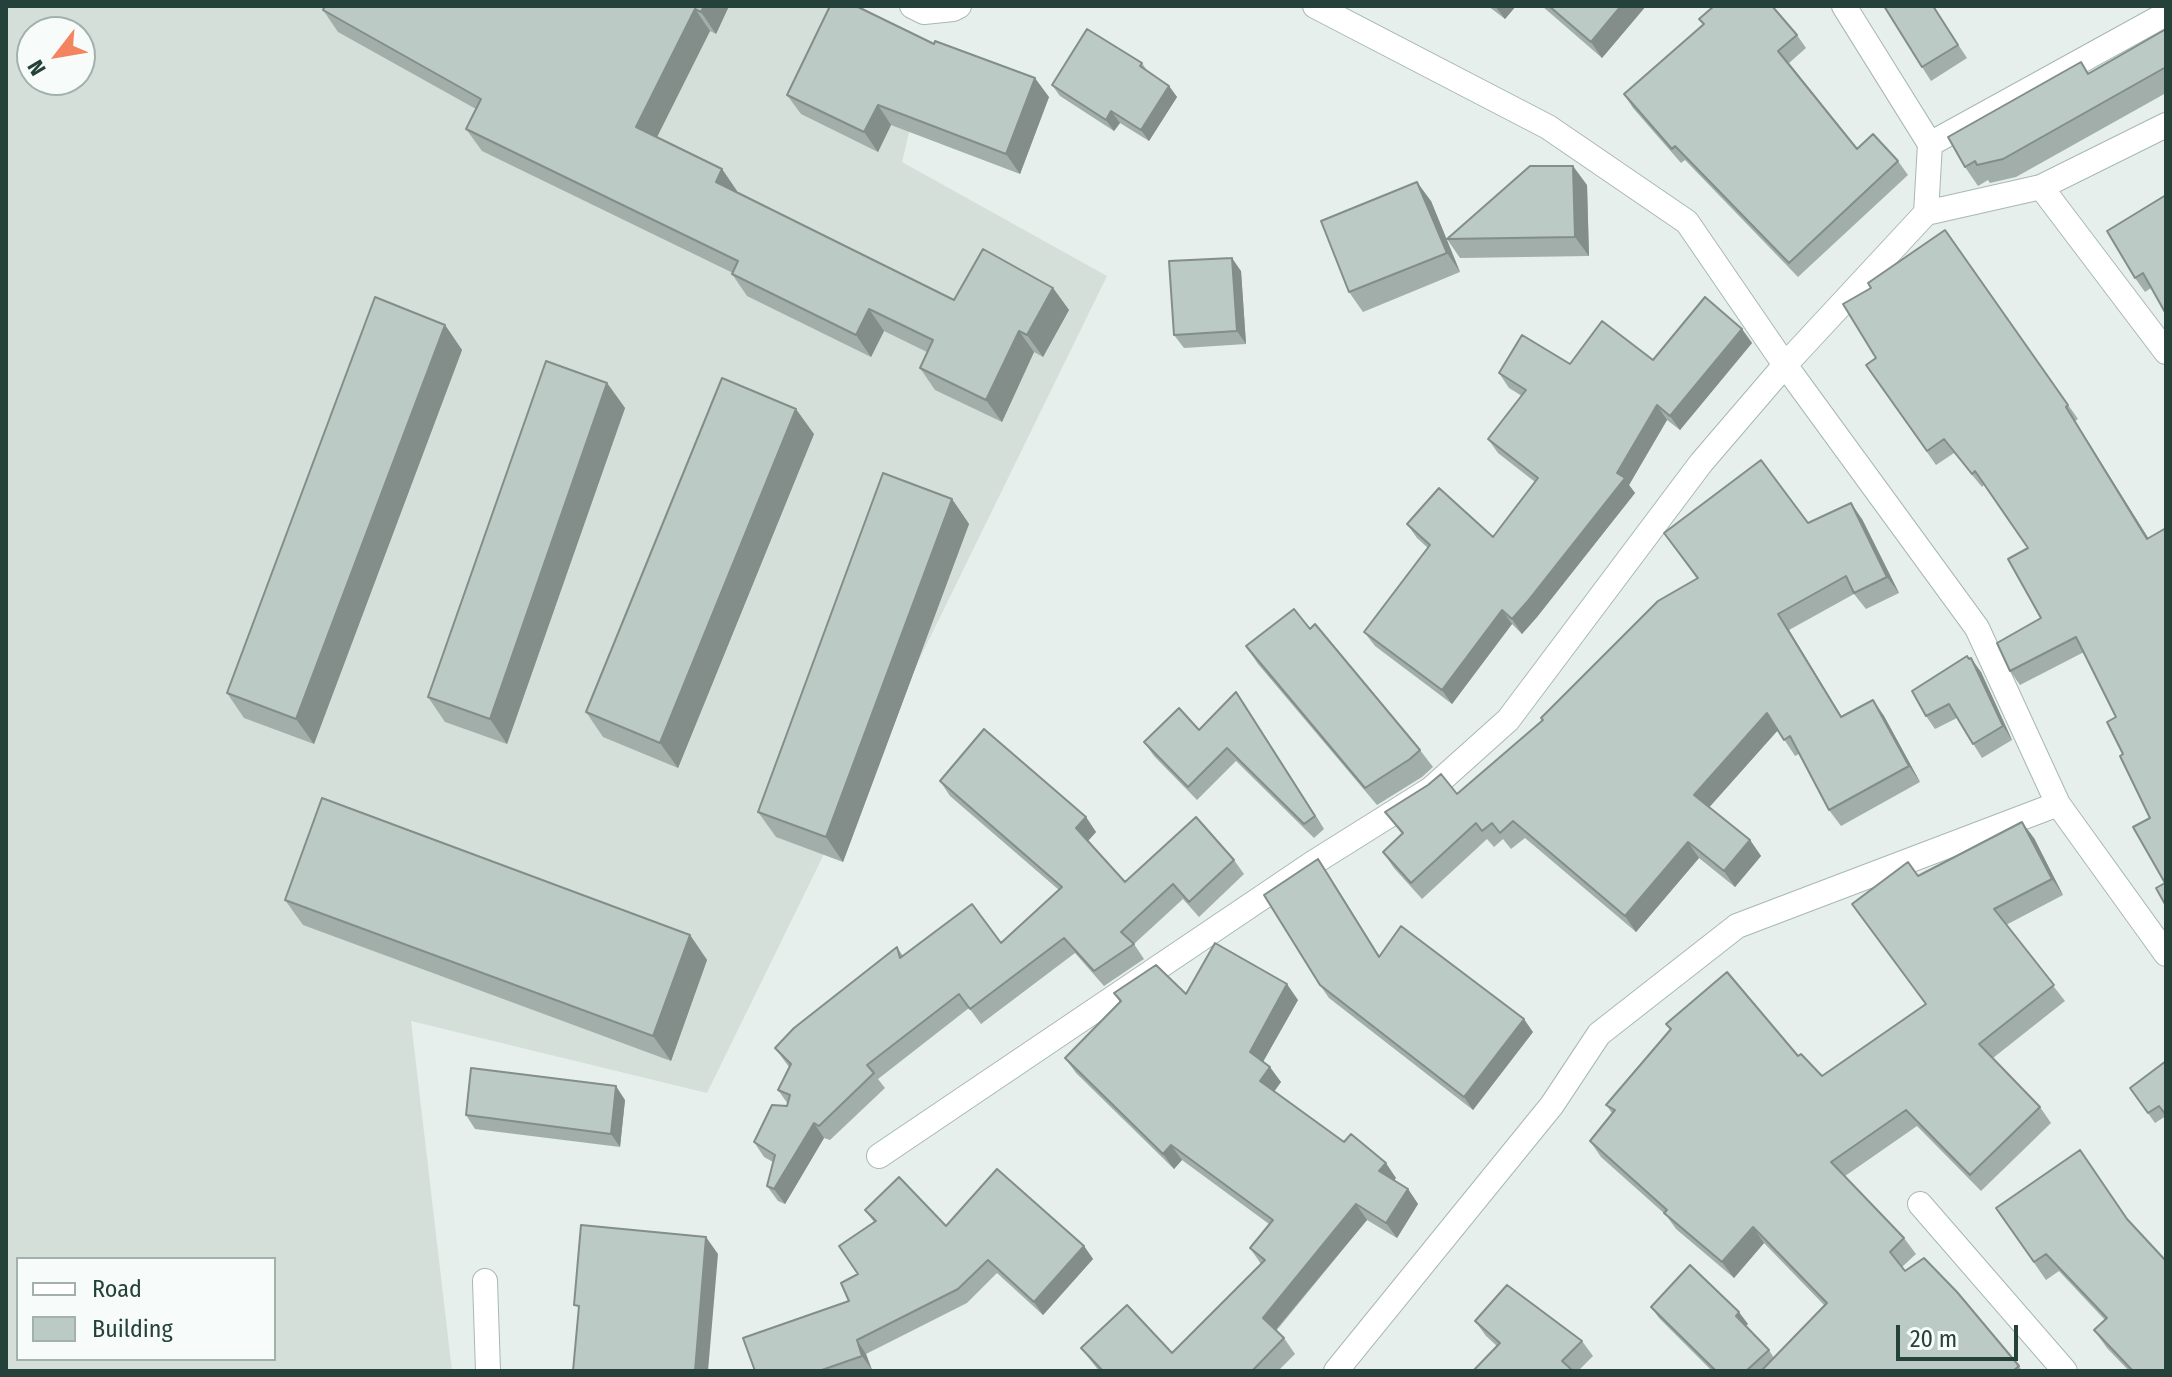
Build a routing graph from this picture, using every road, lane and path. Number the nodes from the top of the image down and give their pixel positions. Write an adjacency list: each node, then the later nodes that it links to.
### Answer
1 (912, 6): 2 (street)
2 (959, 6)
3 (1315, 6): 11 (street)
4 (1844, 6): 7 (street)
5 (2166, 14): 7 (street)
6 (2166, 125): 8 (street)
7 (1930, 144): 9 (street)
8 (2041, 187): 9 (street); 10 (street)
9 (1926, 213): 11 (street)
10 (2166, 352)
11 (1785, 365): 12 (street); 14 (street)
12 (2058, 804): 13 (street); 18 (street)
13 (2166, 954)
14 (879, 1156)
15 (1920, 1204): 19 (street)
16 (485, 1281): 17 (street)
17 (488, 1371)
18 (1336, 1371)
19 (2065, 1371)

